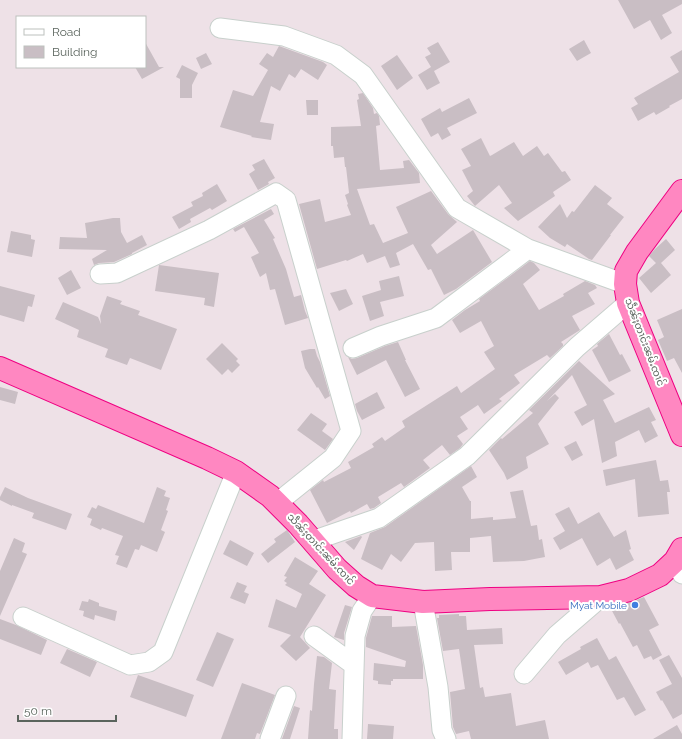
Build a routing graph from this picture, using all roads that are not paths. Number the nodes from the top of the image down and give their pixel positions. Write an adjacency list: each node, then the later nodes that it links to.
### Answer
1 (220, 28): 3 (street)
2 (682, 191): 5 (highway, သဵၼ်ႈတၢင်းၼမ်ႉၸၢင်)
3 (528, 249): 5 (street); 6 (street)
4 (100, 274): 10 (street)
5 (626, 294): 8 (highway, သဵၼ်ႈတၢင်းၼမ်ႉၸၢင်); 11 (street)
6 (353, 348)
7 (0, 368): 9 (highway, သဵၼ်ႈတၢင်းၼမ်ႉၸၢင်)
8 (682, 435)
9 (236, 472): 10 (highway, သဵၼ်ႈတၢင်းၼမ်ႉၸၢင်); 16 (street)
10 (277, 503): 11 (highway, သဵၼ်ႈတၢင်းၼမ်ႉၸၢင်)
11 (312, 541): 13 (highway, သဵၼ်ႈတၢင်းၼမ်ႉၸၢင်)
12 (680, 562): 14 (highway, သဵၼ်ႈတၢင်းၼမ်ႉၸၢင်)
13 (372, 596): 15 (highway, သဵၼ်ႈတၢင်းၼမ်ႉၸၢင်); 18 (street)
14 (601, 597): 15 (highway, သဵၼ်ႈတၢင်းၼမ်ႉၸၢင်); 19 (street)
15 (423, 602): 23 (street)
16 (23, 618)
17 (314, 636): 18 (street)
18 (354, 665): 22 (street)
19 (524, 674)
20 (286, 696): 21 (street)
21 (270, 739)
22 (352, 739)
23 (446, 739)

